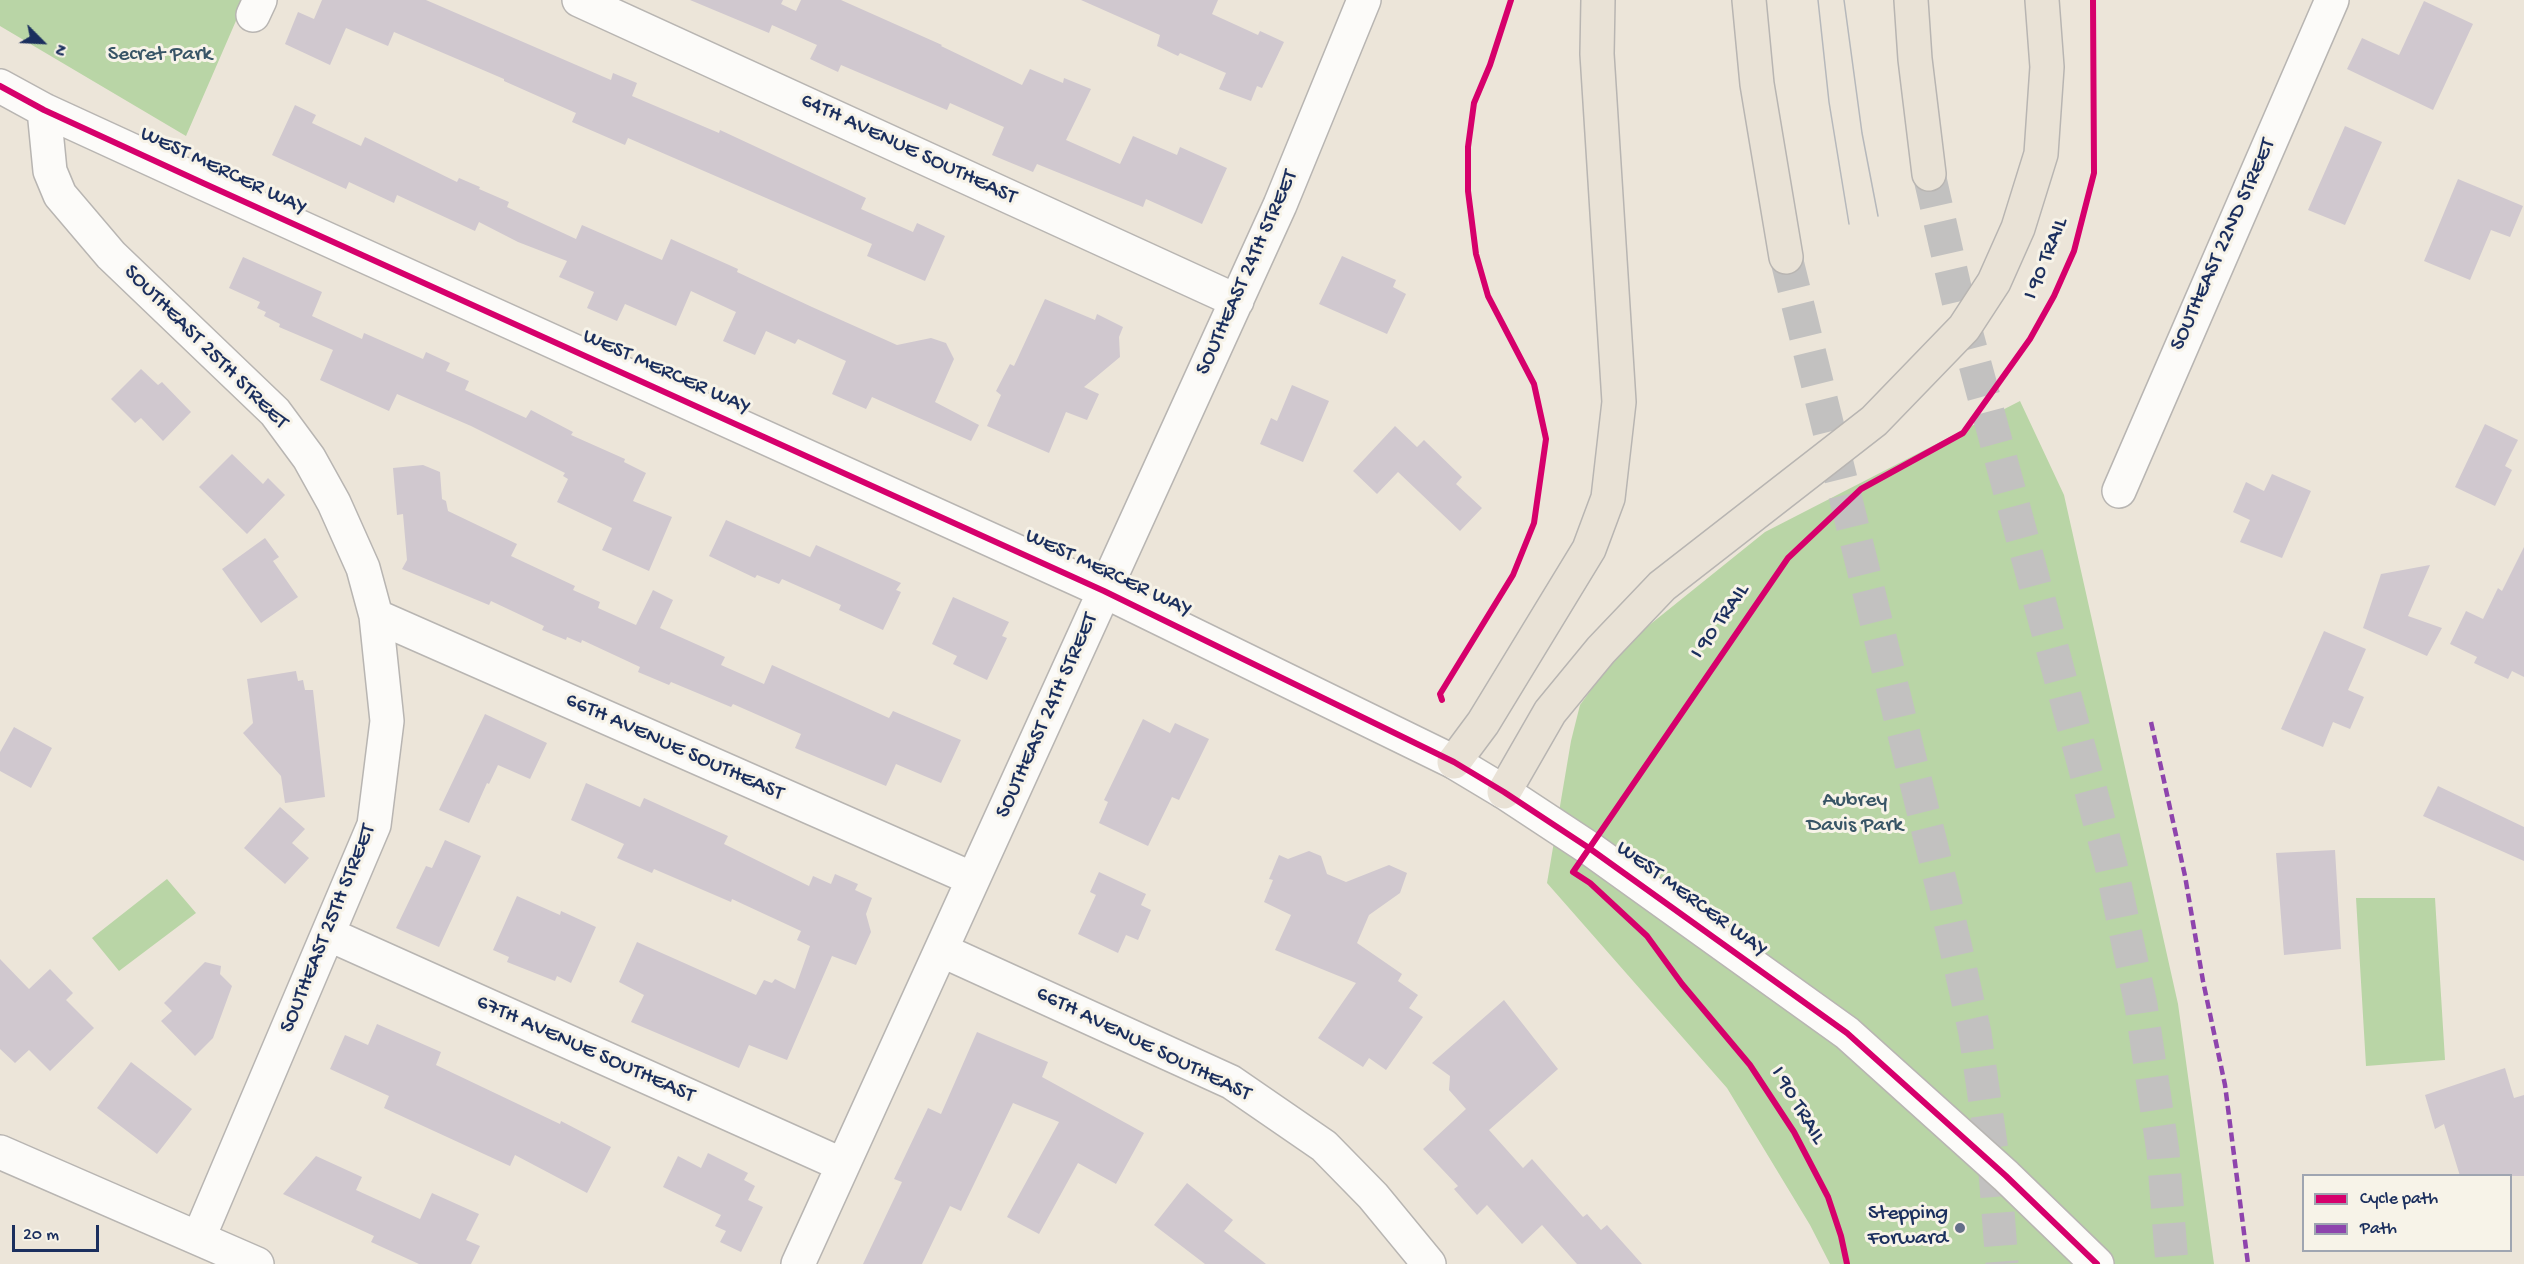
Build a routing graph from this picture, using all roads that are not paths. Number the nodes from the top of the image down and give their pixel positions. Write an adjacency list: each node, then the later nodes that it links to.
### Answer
1 (579, 0): 12 (street, 64TH AVENUE SOUTHEAST)
2 (1598, 0): 16 (highway)
3 (1749, 0): 11 (highway)
4 (1911, 0): 10 (highway)
5 (2042, 0): 17 (highway)
6 (2332, 0): 13 (street, SOUTHEAST 22ND STREET)
7 (1357, 3): 12 (street, SOUTHEAST 24TH STREET)
8 (0, 86): 9 (street, WEST MERCER WAY)
9 (44, 110): 14 (street, WEST MERCER WAY); 15 (street, SOUTHEAST 25TH STREET)
10 (1929, 174)
11 (1786, 257)
12 (1237, 301): 14 (street, SOUTHEAST 24TH STREET)
13 (2119, 491)
14 (1104, 591): 16 (street, WEST MERCER WAY); 18 (street, SOUTHEAST 24TH STREET)
15 (376, 616): 18 (street, 66TH AVENUE SOUTHEAST); 19 (street, SOUTHEAST 25TH STREET)
16 (1454, 762): 17 (street, WEST MERCER WAY)
17 (1504, 792): 27 (street, WEST MERCER WAY)
18 (973, 879): 20 (street, SOUTHEAST 24TH STREET)
19 (328, 934): 22 (street, 67TH AVENUE SOUTHEAST); 23 (street, SOUTHEAST 25TH STREET)
20 (941, 950): 22 (street, SOUTHEAST 24TH STREET); 26 (street, 66TH AVENUE SOUTHEAST)
21 (0, 1152): 23 (street)
22 (843, 1165): 25 (street, SOUTHEAST 24TH STREET)
23 (199, 1237): 24 (street)
24 (257, 1264)
25 (798, 1264)
26 (1430, 1264)
27 (2097, 1264)

